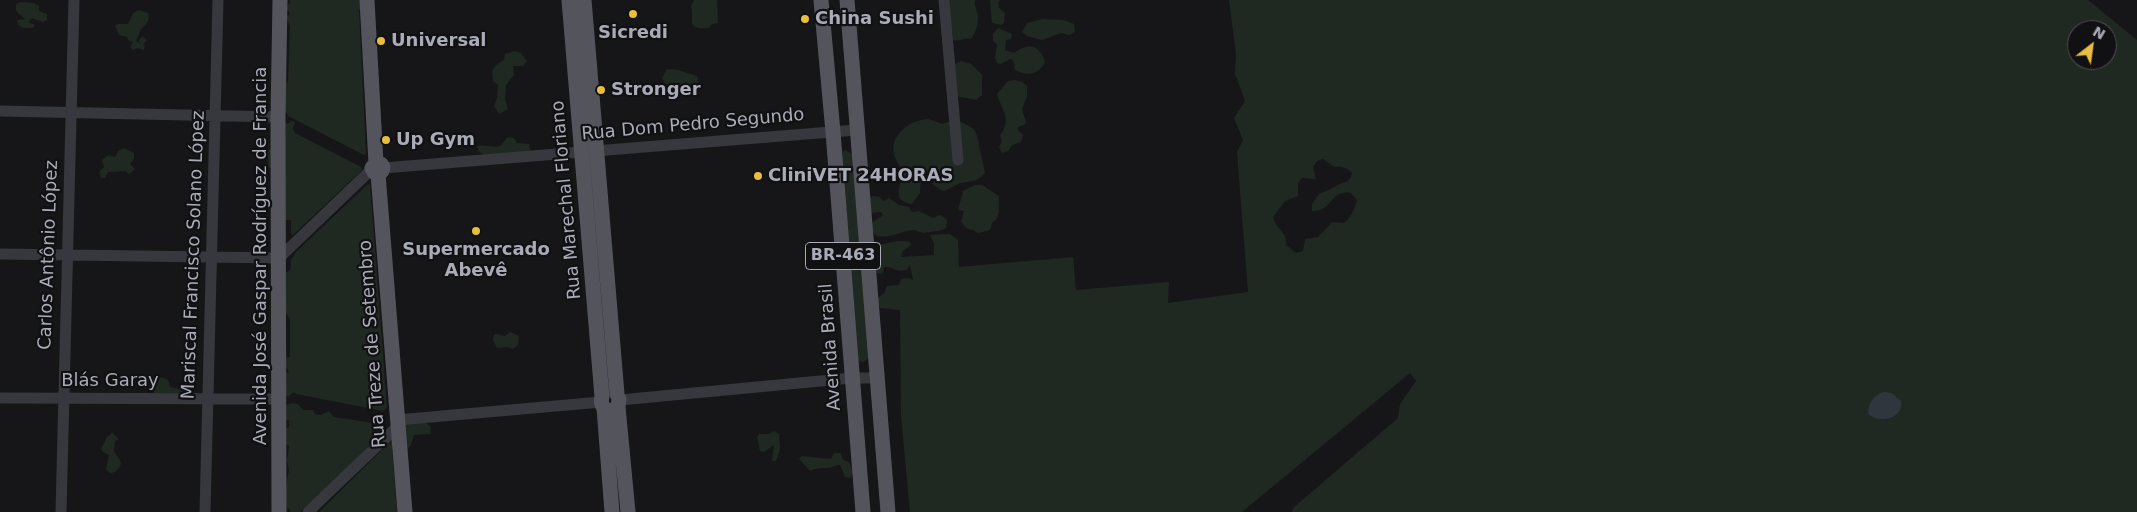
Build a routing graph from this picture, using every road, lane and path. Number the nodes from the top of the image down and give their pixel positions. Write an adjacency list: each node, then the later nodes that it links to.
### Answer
1 (74, 0): 13 (street, Carlos Antônio López)
2 (218, 0): 14 (street, Mariscal Francisco Solano López)
3 (280, 0): 15 (main road, Avenida José Gaspar Rodríguez de Francia)
4 (367, 0): 21 (main road, Rua Treze de Setembro)
5 (569, 0): 11 (main road, Rua Marechal Floriano)
6 (584, 0): 10 (main road, Rua Marechal Floriano)
7 (821, 0): 17 (main road, Avenida Brasil / BR-463)
8 (847, 0): 16 (main road, BR-463)
9 (944, 0): 20 (street)
10 (590, 72): 11 (main road); 18 (main road, Rua Marechal Floriano)
11 (575, 73): 19 (main road, Rua Marechal Floriano)
12 (0, 111): 13 (street)
13 (71, 112): 14 (street); 23 (street, Carlos Antônio López)
14 (216, 114): 15 (street); 24 (street, Mariscal Francisco Solano López)
15 (278, 117): 25 (main road, Avenida José Gaspar Rodríguez de Francia)
16 (856, 130): 17 (street, Rua Dom Pedro Segundo); 27 (main road, BR-463)
17 (833, 132): 18 (street, Rua Dom Pedro Segundo); 26 (main road, Avenida Brasil / BR-463)
18 (597, 151): 19 (street, Rua Dom Pedro Segundo); 32 (main road, Rua Marechal Floriano)
19 (581, 152): 21 (street, Rua Dom Pedro Segundo); 32 (main road, Rua Marechal Floriano)
20 (958, 160)
21 (378, 169): 25 (street); 33 (main road, Rua Treze de Setembro)
22 (0, 254): 23 (street)
23 (67, 255): 24 (street); 29 (street, Carlos Antônio López)
24 (212, 256): 25 (street); 30 (street, Mariscal Francisco Solano López)
25 (279, 258): 31 (main road, Avenida José Gaspar Rodríguez de Francia)
26 (852, 378): 27 (street); 32 (street); 42 (main road, Avenida Brasil / BR-463)
27 (877, 378): 43 (main road, BR-463)
28 (0, 398): 29 (street, Blás Garay)
29 (62, 398): 30 (street, Blás Garay); 35 (street, Carlos Antônio López)
30 (207, 399): 31 (street, Blás Garay); 36 (street, Mariscal Francisco Solano López)
31 (280, 399): 37 (main road, Avenida José Gaspar Rodríguez de Francia)
32 (610, 401): 33 (street); 34 (main road, Rua Marechal Floriano)
33 (397, 423): 38 (street); 39 (main road, Rua Treze de Setembro)
34 (615, 454): 40 (main road, Rua Marechal Floriano); 41 (main road, Rua Marechal Floriano)
35 (61, 512)
36 (205, 512)
37 (279, 512)
38 (308, 512)
39 (405, 512)
40 (612, 512)
41 (628, 512)
42 (863, 512)
43 (888, 512)

